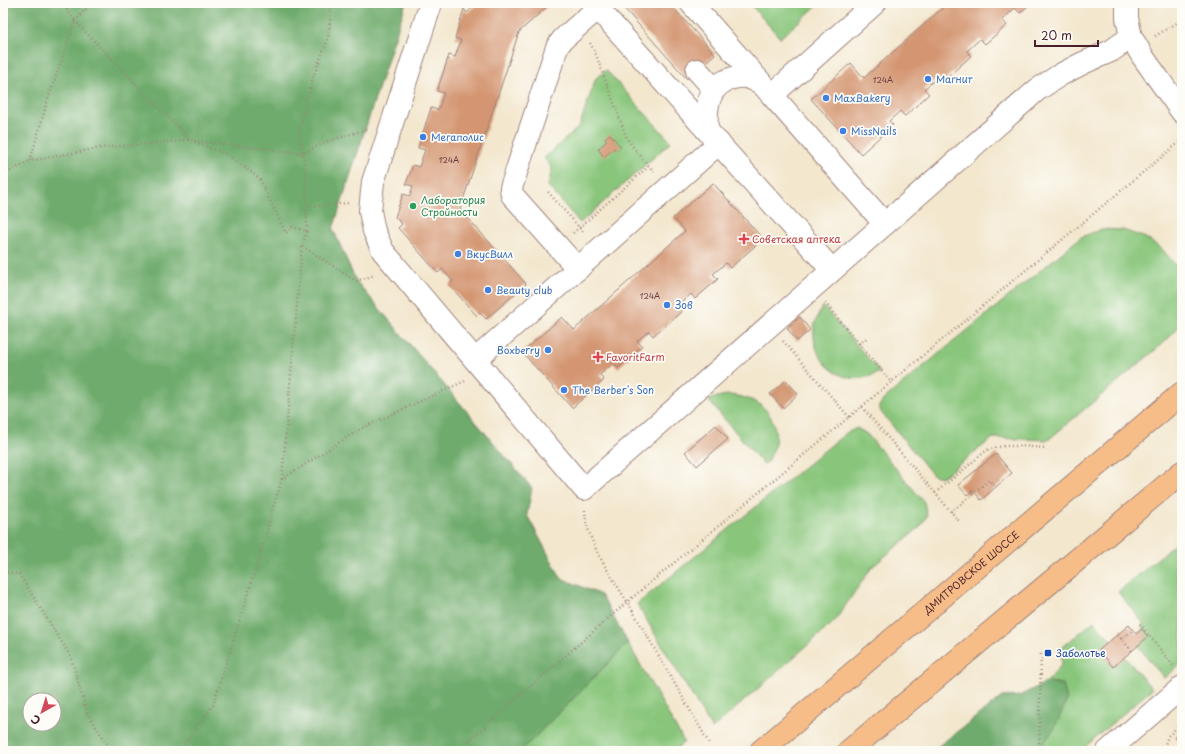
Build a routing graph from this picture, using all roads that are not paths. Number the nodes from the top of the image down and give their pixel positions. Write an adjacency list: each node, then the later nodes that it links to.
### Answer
1 (432, 3): 14 (street)
2 (692, 3): 8 (street)
3 (875, 3): 8 (street)
4 (596, 5): 10 (street); 12 (street)
5 (1125, 15): 9 (street); 11 (street)
6 (697, 70): 7 (street)
7 (714, 89): 8 (street); 10 (street)
8 (766, 89): 11 (street)
9 (1182, 112)
10 (713, 137): 12 (street); 13 (street)
11 (885, 224): 13 (street)
12 (578, 269): 14 (street)
13 (832, 270): 14 (street)
14 (479, 363)
15 (1182, 393): 18 (highway, ДМИТРОВСКОЕ ШОССЕ)
16 (1182, 472): 19 (highway)
17 (1180, 680): 20 (street)
18 (761, 750)
19 (849, 751)
20 (1108, 751)

